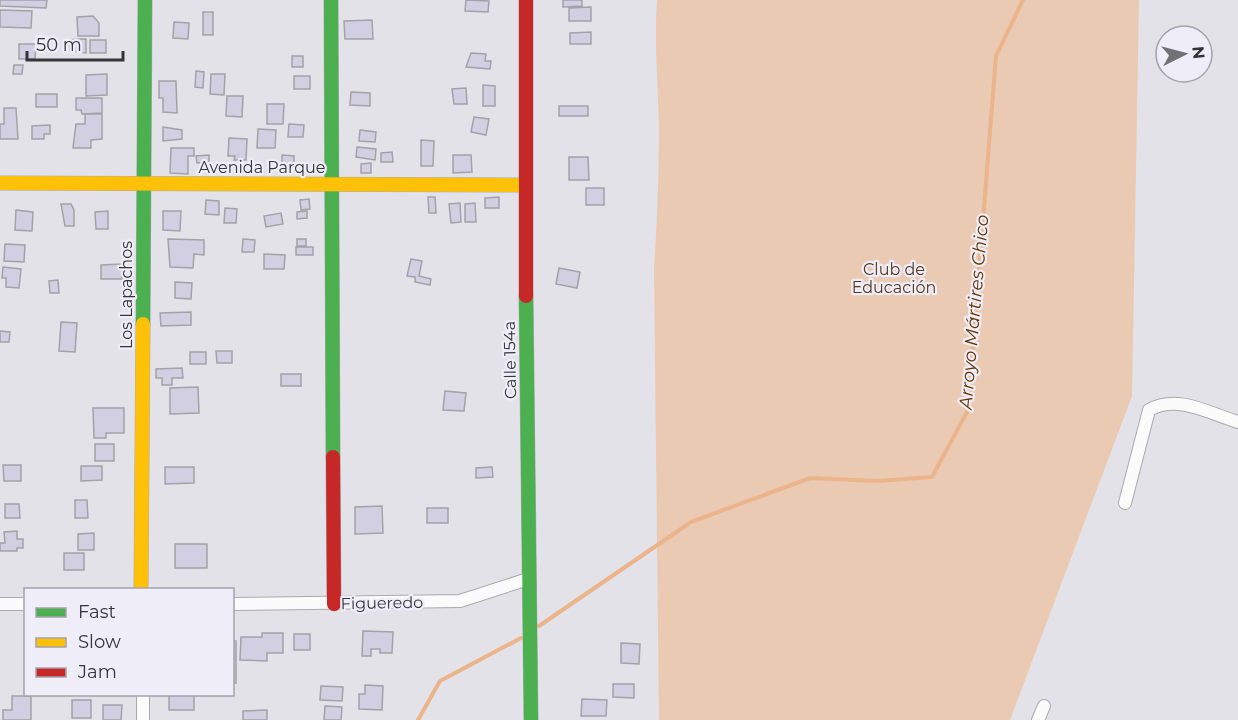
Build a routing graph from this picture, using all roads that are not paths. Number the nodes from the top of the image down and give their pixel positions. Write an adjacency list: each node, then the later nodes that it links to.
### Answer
1 (145, 0): 5 (street, Los Lapachos)
2 (331, 0): 6 (street)
3 (526, 0): 7 (street, Calle 154a)
4 (0, 183): 5 (street, Avenida Parque)
5 (143, 183): 6 (street, Avenida Parque); 11 (street, Los Lapachos)
6 (331, 184): 7 (street, Avenida Parque); 15 (street)
7 (525, 185): 10 (street, Calle 154a)
8 (1238, 422): 9 (street)
9 (1125, 503)
10 (528, 579): 15 (street, Figueredo); 19 (street, Calle 154a)
11 (141, 588)
12 (0, 604): 13 (street)
13 (24, 604)
14 (234, 604): 15 (street, Figueredo)
15 (334, 604)
16 (142, 696): 18 (street)
17 (1044, 706): 20 (street)
18 (143, 720)
19 (531, 720)
20 (1038, 720)

